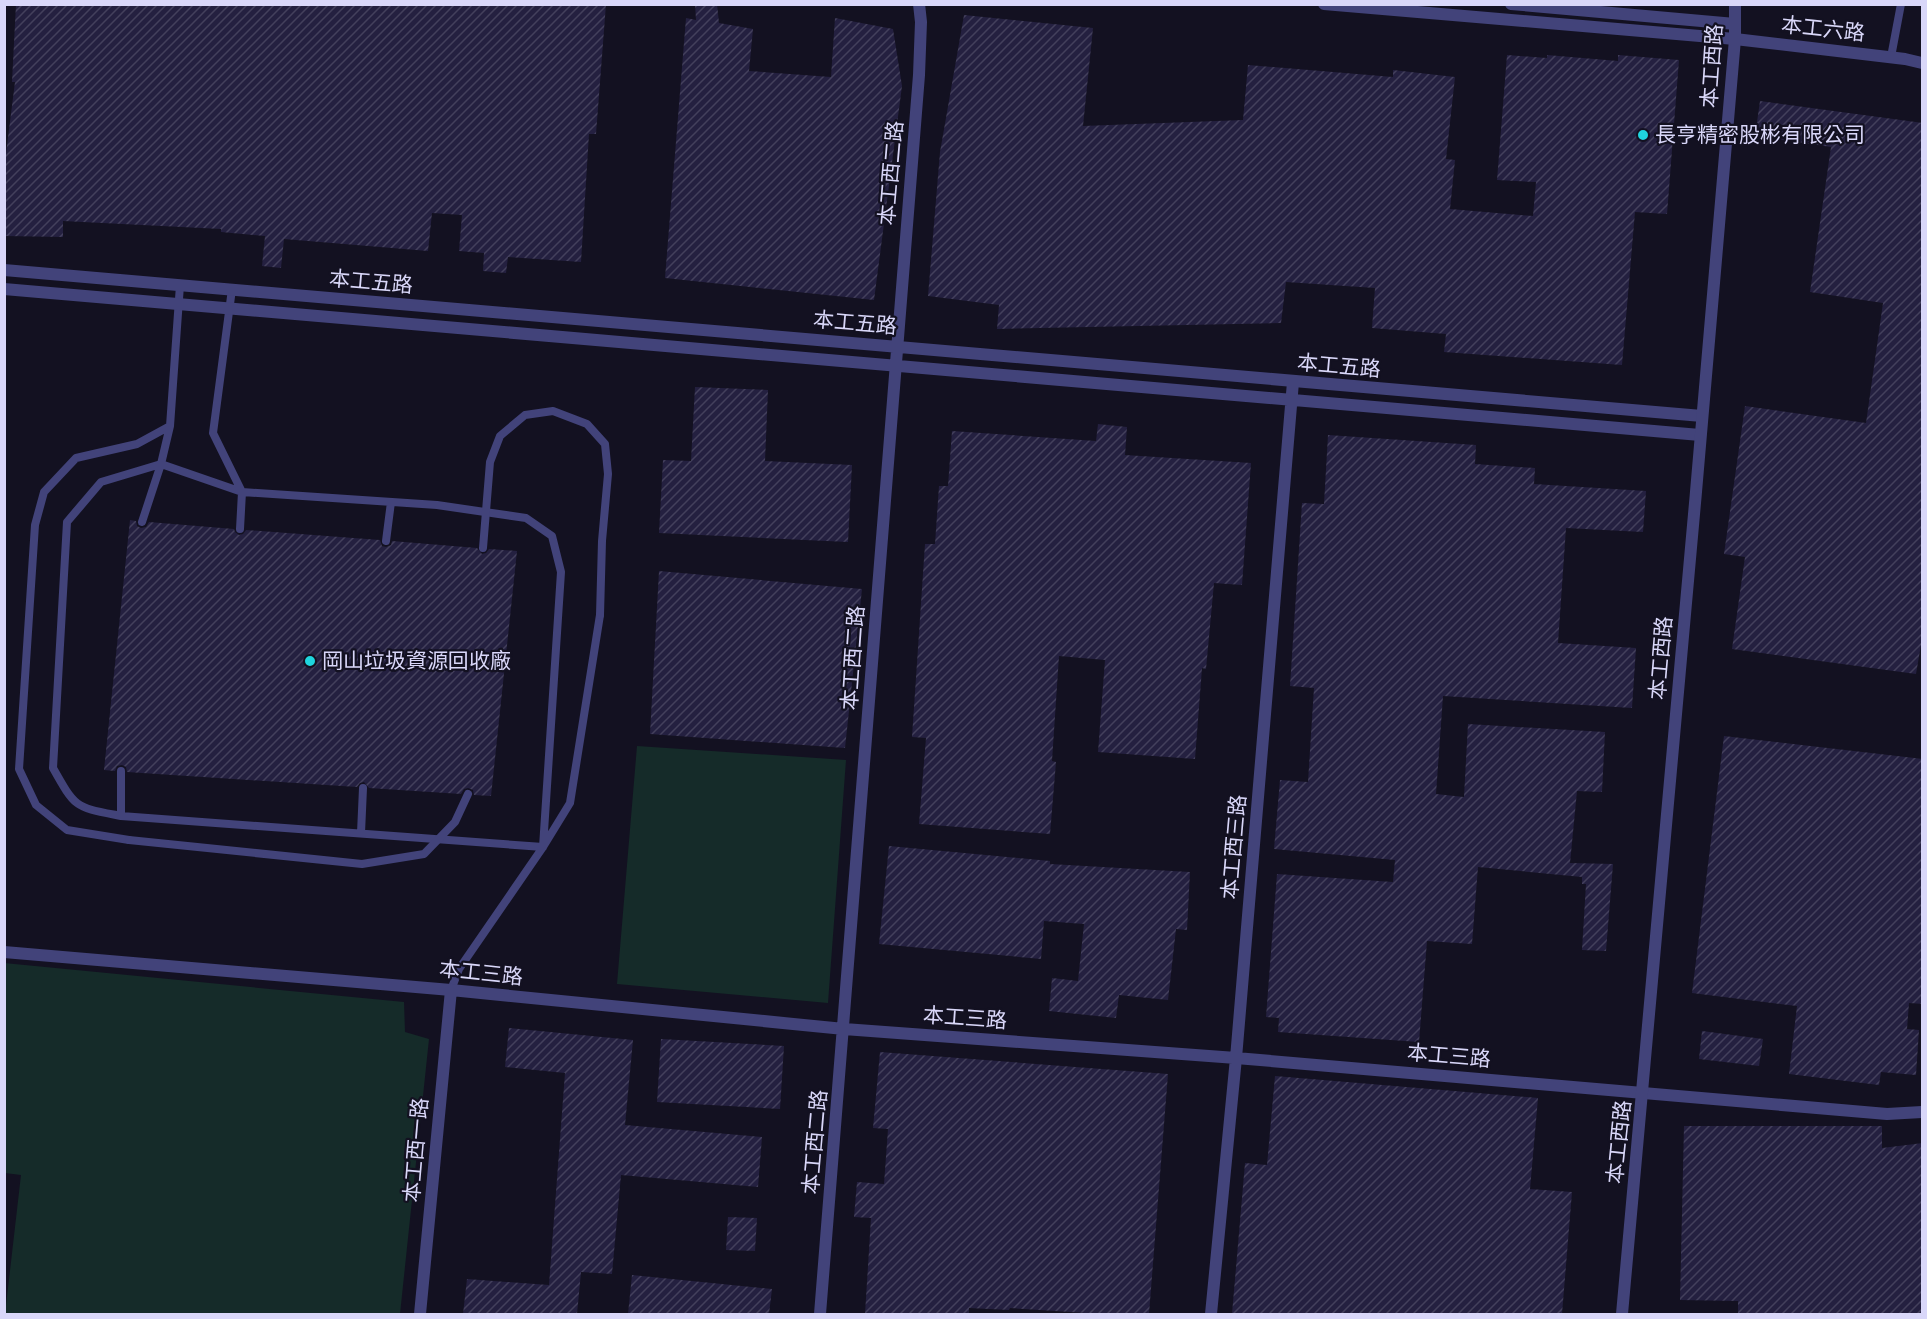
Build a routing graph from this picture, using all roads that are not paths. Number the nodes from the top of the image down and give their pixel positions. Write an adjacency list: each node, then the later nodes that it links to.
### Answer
1 (918, 4): 16 (street, 本工西二路)
2 (1324, 4): 7 (street, 本工六路)
3 (1511, 4): 6 (street)
4 (1736, 4): 6 (street, 本工西路)
5 (1901, 4): 8 (lane)
6 (1735, 24): 7 (street, 本工西路)
7 (1735, 39): 8 (street, 本工六路); 20 (street, 本工西路)
8 (1891, 57): 9 (street, 本工六路)
9 (1923, 63)
10 (4, 270): 11 (street, 本工五路)
11 (180, 285): 13 (street, 本工五路); 14 (lane)
12 (4, 289): 14 (street, 本工五路)
13 (232, 289): 15 (lane); 16 (street, 本工五路)
14 (178, 303): 15 (street, 本工五路); 21 (lane)
15 (230, 308): 17 (street, 本工五路); 24 (lane)
16 (897, 347): 17 (street, 本工西二路); 18 (street, 本工五路)
17 (895, 366): 19 (street, 本工五路); 38 (street, 本工西二路)
18 (1293, 382): 19 (street, 本工西三路); 20 (street, 本工五路)
19 (1291, 400): 22 (street, 本工五路); 39 (street, 本工西三路)
20 (1702, 416): 22 (street, 本工西路)
21 (170, 426): 23 (lane); 32 (lane, bridge)
22 (1700, 435): 40 (street, 本工西路)
23 (160, 464): 24 (lane); 26 (lane); 33 (lane)
24 (242, 492): 25 (lane); 27 (lane)
25 (391, 502): 28 (lane); 35 (lane)
26 (142, 522)
27 (240, 529)
28 (386, 541)
29 (483, 548): 35 (lane, bridge)
30 (122, 771): 33 (lane)
31 (363, 788): 34 (lane)
32 (468, 794)
33 (121, 816): 34 (lane)
34 (361, 833): 35 (lane)
35 (543, 847): 37 (lane)
36 (4, 952): 37 (street, 本工三路)
37 (452, 990): 38 (street, 本工三路); 42 (street, 本工西一路)
38 (844, 1029): 39 (street, 本工三路); 43 (street, 本工西二路)
39 (1236, 1058): 40 (street, 本工三路); 44 (street, 本工西三路)
40 (1643, 1093): 41 (street, 本工三路); 45 (street, 本工西路)
41 (1923, 1112)
42 (420, 1314)
43 (820, 1314)
44 (1211, 1314)
45 (1622, 1314)

